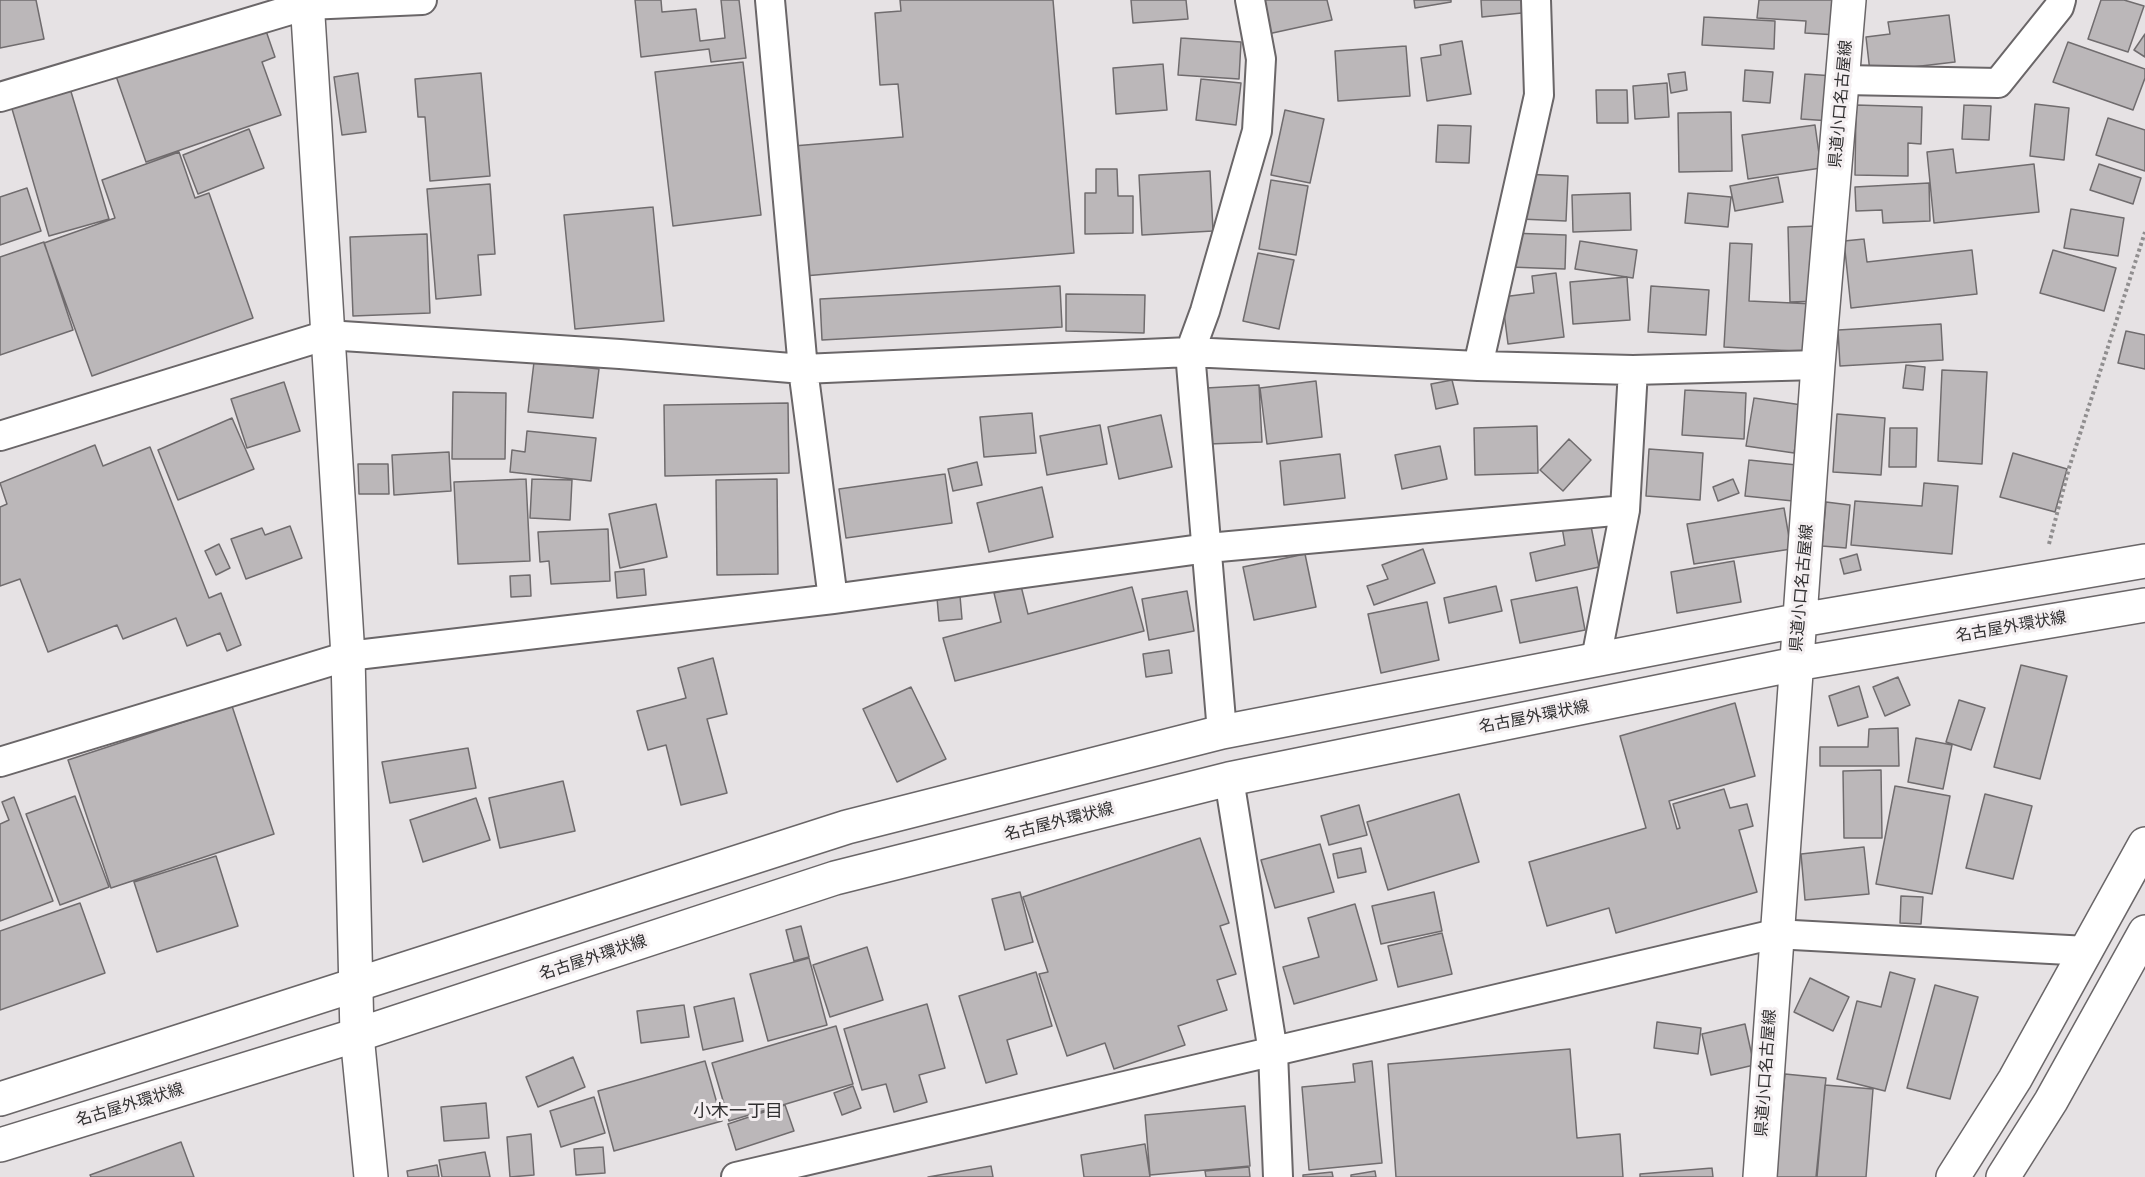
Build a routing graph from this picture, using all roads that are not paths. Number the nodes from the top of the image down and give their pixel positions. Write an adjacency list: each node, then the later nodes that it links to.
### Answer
1 (422, 0): 7 (street)
2 (770, 0): 14 (street)
3 (1250, 0): 11 (street)
4 (1536, 0): 13 (street)
5 (1849, 0): 8 (main road, 県道小口名古屋線)
6 (2061, 0): 8 (street)
7 (307, 2): 9 (street); 10 (main road)
8 (1844, 80): 12 (main road, 県道小口名古屋線)
9 (0, 97)
10 (327, 335): 14 (street); 16 (street); 23 (main road)
11 (1190, 352): 13 (street); 14 (street); 18 (street)
12 (1818, 365): 15 (street); 22 (main road, 県道小口名古屋線)
13 (1478, 366): 15 (street)
14 (803, 369): 20 (street)
15 (1633, 370): 17 (street)
16 (0, 436)
17 (1625, 510): 18 (street); 24 (street)
18 (1208, 548): 20 (street); 26 (street)
19 (2145, 561): 22 (main road)
20 (833, 599): 23 (street)
21 (2145, 605): 25 (main road, 名古屋外環状線)
22 (1802, 620): 24 (main road); 25 (main road, 県道小口名古屋線)
23 (348, 656): 27 (street); 33 (main road)
24 (1596, 659): 26 (main road)
25 (1796, 664): 28 (main road, 名古屋外環状線); 31 (main road, 県道小口名古屋線)
26 (1222, 732): 33 (main road)
27 (0, 762)
28 (1229, 779): 34 (main road, 名古屋外環状線); 35 (street)
29 (2145, 844): 32 (main road)
30 (2145, 932): 43 (main road)
31 (1775, 934): 32 (street); 35 (street); 41 (main road, 県道小口名古屋線)
32 (2087, 951): 42 (main road)
33 (356, 984): 34 (main road); 36 (main road)
34 (357, 1035): 37 (main road, 名古屋外環状線); 38 (main road)
35 (1273, 1052): 39 (street); 40 (street)
36 (0, 1099)
37 (0, 1145)
38 (371, 1177)
39 (736, 1177)
40 (1278, 1177)
41 (1760, 1177)
42 (1953, 1177)
43 (2002, 1177)

